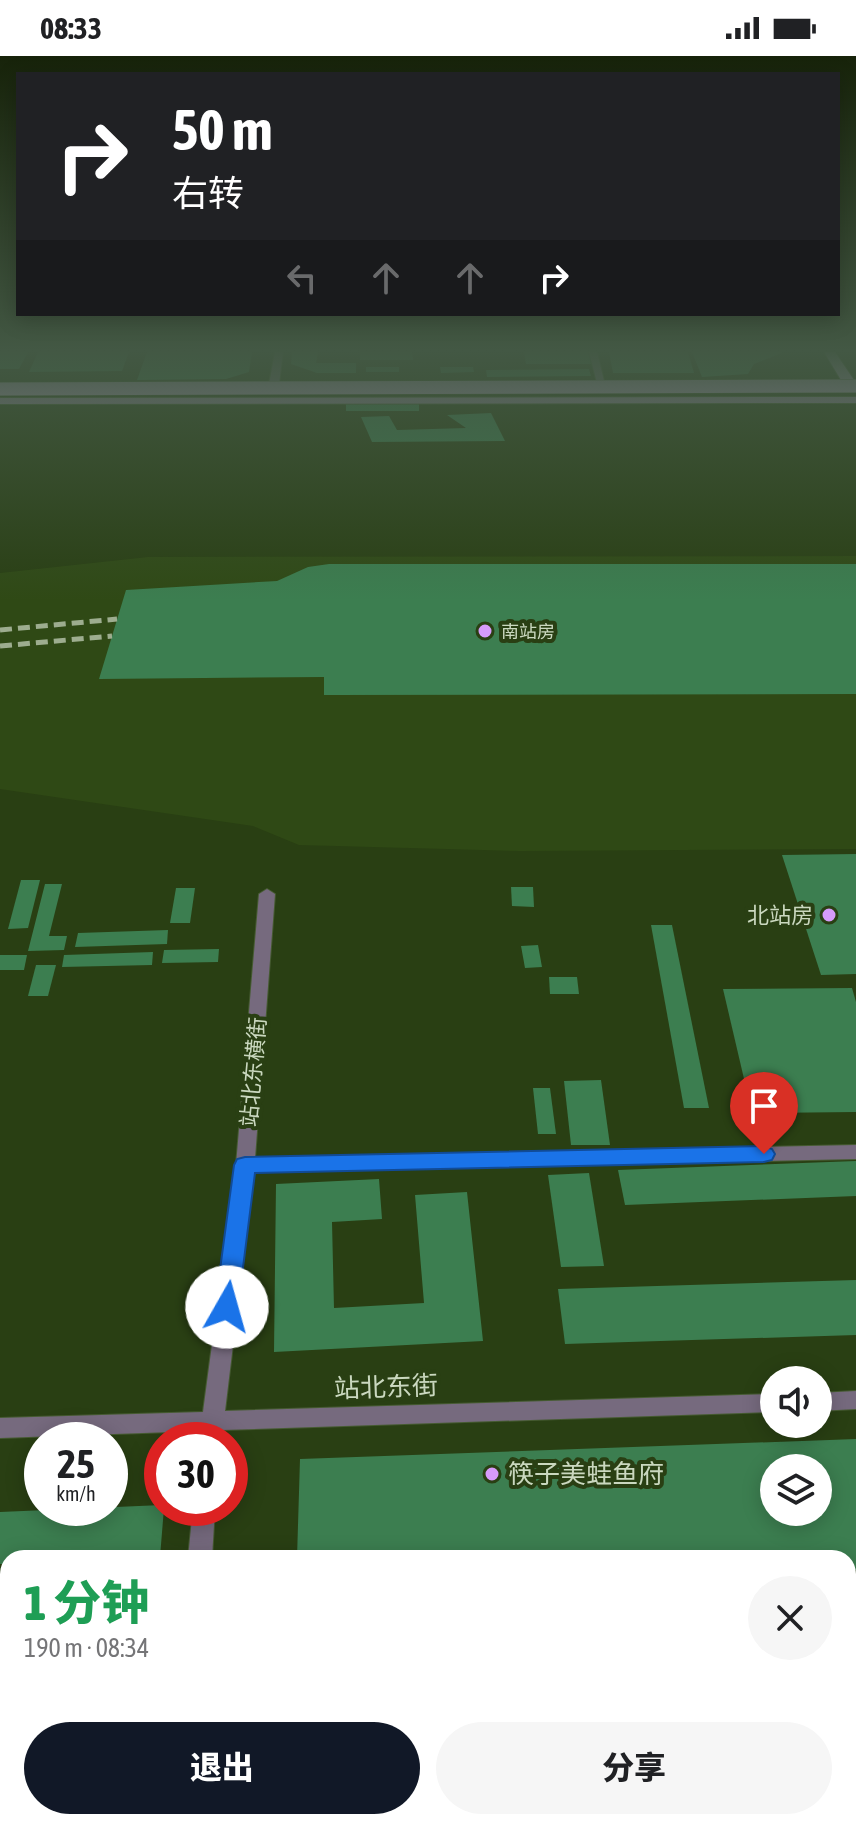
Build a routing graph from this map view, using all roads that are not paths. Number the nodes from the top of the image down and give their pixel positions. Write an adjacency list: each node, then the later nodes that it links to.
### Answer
1 (267, 894): 3 (street, 站北东横街)
2 (856, 1152): 3 (street)
3 (245, 1165): 7 (street, 站北东横街)
4 (856, 1400): 5 (street)
5 (832, 1401)
6 (760, 1404): 9 (street, 站北东街)
7 (212, 1422)
8 (0, 1428): 10 (street, 站北东街)
9 (248, 1428)
10 (144, 1429)
11 (203, 1526): 12 (street)
12 (201, 1550)

